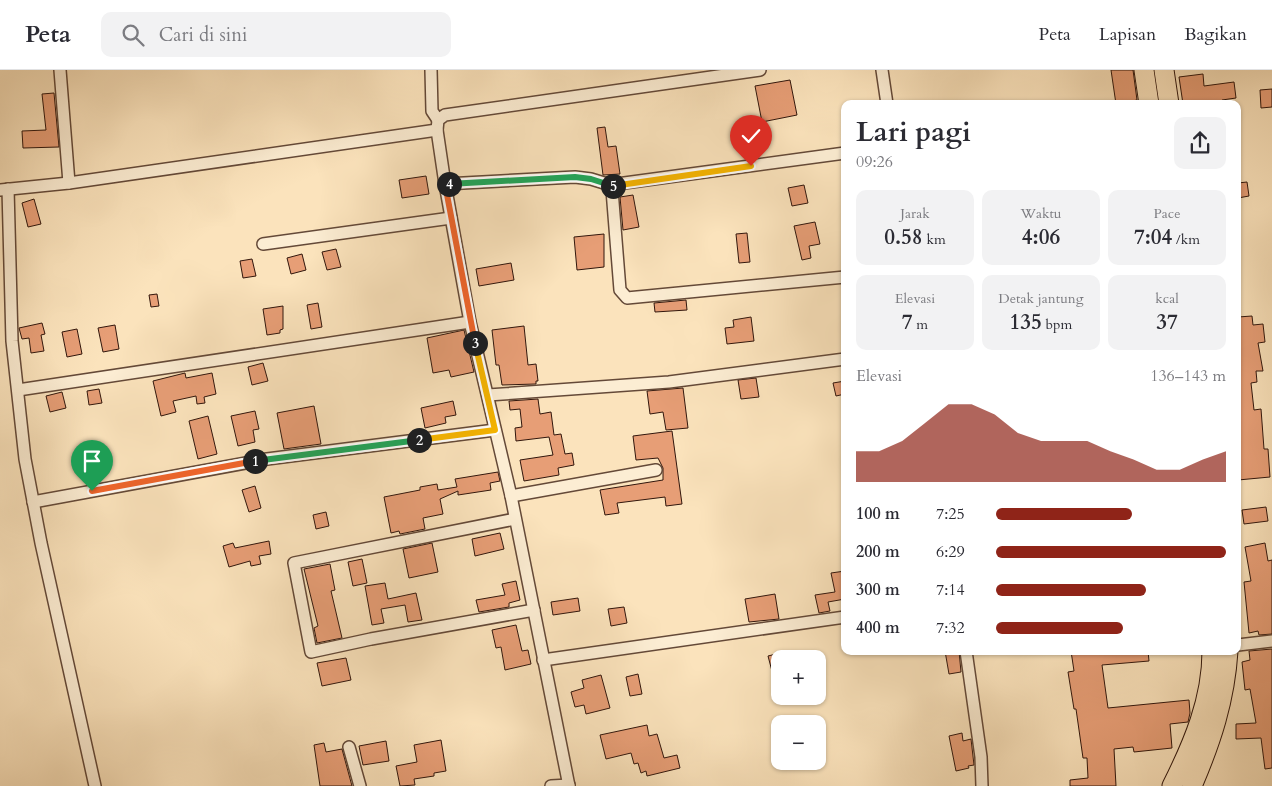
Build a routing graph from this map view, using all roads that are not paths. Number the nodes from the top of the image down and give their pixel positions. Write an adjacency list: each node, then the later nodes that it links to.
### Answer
1 (60, 70): 12 (street)
2 (431, 70): 10 (street)
3 (760, 70): 10 (street)
4 (882, 70): 7 (street)
5 (1144, 70): 8 (highway)
6 (1164, 70): 9 (highway)
7 (886, 100)
8 (1148, 100)
9 (1168, 100)
10 (438, 125): 12 (street); 13 (street)
11 (841, 154): 14 (street)
12 (69, 183): 15 (street)
13 (445, 184): 14 (street); 16 (street)
14 (614, 186): 18 (street)
15 (4, 190): 21 (street)
16 (451, 218): 17 (street); 19 (street)
17 (263, 244)
18 (841, 277)
19 (470, 322): 21 (street); 22 (street)
20 (841, 360): 22 (street)
21 (18, 390): 26 (street)
22 (488, 395): 23 (street)
23 (495, 430): 25 (street); 26 (street)
24 (656, 470): 25 (street)
25 (511, 496): 27 (street)
26 (33, 502): 38 (street)
27 (515, 519): 28 (street); 28 (street)
28 (534, 610): 35 (street)
29 (841, 618): 35 (street)
30 (1272, 640): 31 (street)
31 (1241, 645)
32 (967, 655): 41 (street)
33 (1212, 655): 42 (highway)
34 (1228, 655): 43 (highway)
35 (543, 660): 37 (street)
36 (350, 747): 39 (street)
37 (569, 785): 40 (street)
38 (95, 786)
39 (360, 786)
40 (551, 786)
41 (982, 786)
42 (1172, 786)
43 (1192, 786)

